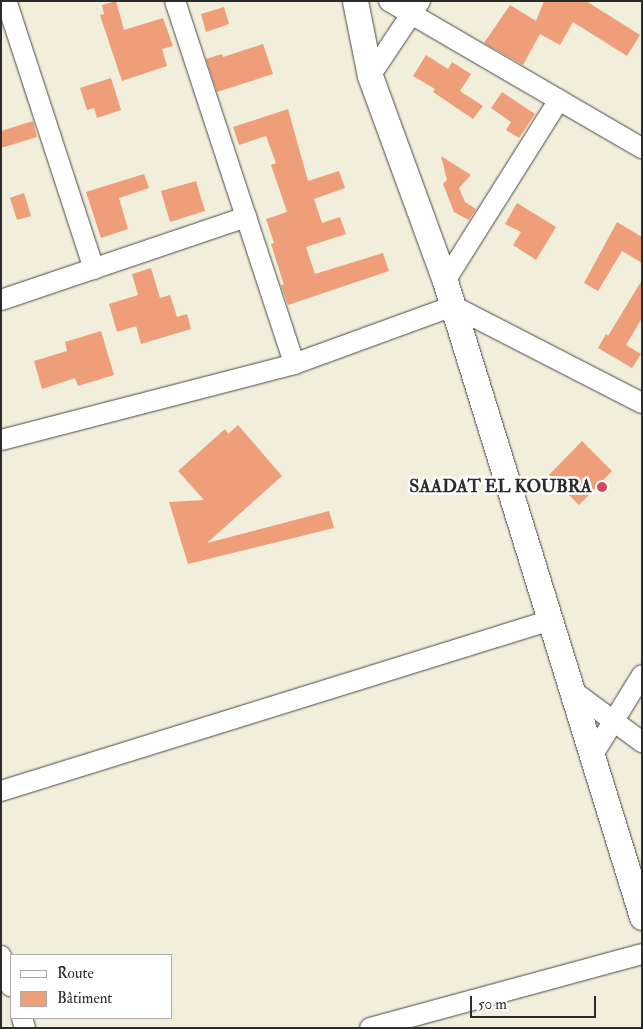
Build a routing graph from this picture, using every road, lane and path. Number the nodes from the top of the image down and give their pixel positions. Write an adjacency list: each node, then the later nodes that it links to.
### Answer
1 (175, 1): 9 (street)
2 (355, 1): 6 (street)
3 (389, 1): 5 (street)
4 (7, 3): 10 (street)
5 (416, 8): 6 (street); 7 (street)
6 (370, 76): 11 (street)
7 (559, 100): 8 (street); 11 (street)
8 (642, 148)
9 (246, 217): 10 (street); 14 (street)
10 (94, 268): 12 (street)
11 (445, 281): 13 (street)
12 (1, 300)
13 (452, 306): 14 (street); 15 (street); 17 (street)
14 (294, 364): 16 (street)
15 (642, 403)
16 (1, 440)
17 (551, 620): 19 (street); 23 (street)
18 (642, 675): 20 (street)
19 (573, 691): 20 (street); 22 (street)
20 (613, 723): 21 (street); 22 (street)
21 (642, 742)
22 (592, 756): 24 (street)
23 (1, 791)
24 (642, 917)
25 (642, 954): 28 (street)
26 (1, 956): 27 (street)
27 (10, 983)
28 (370, 1028)

